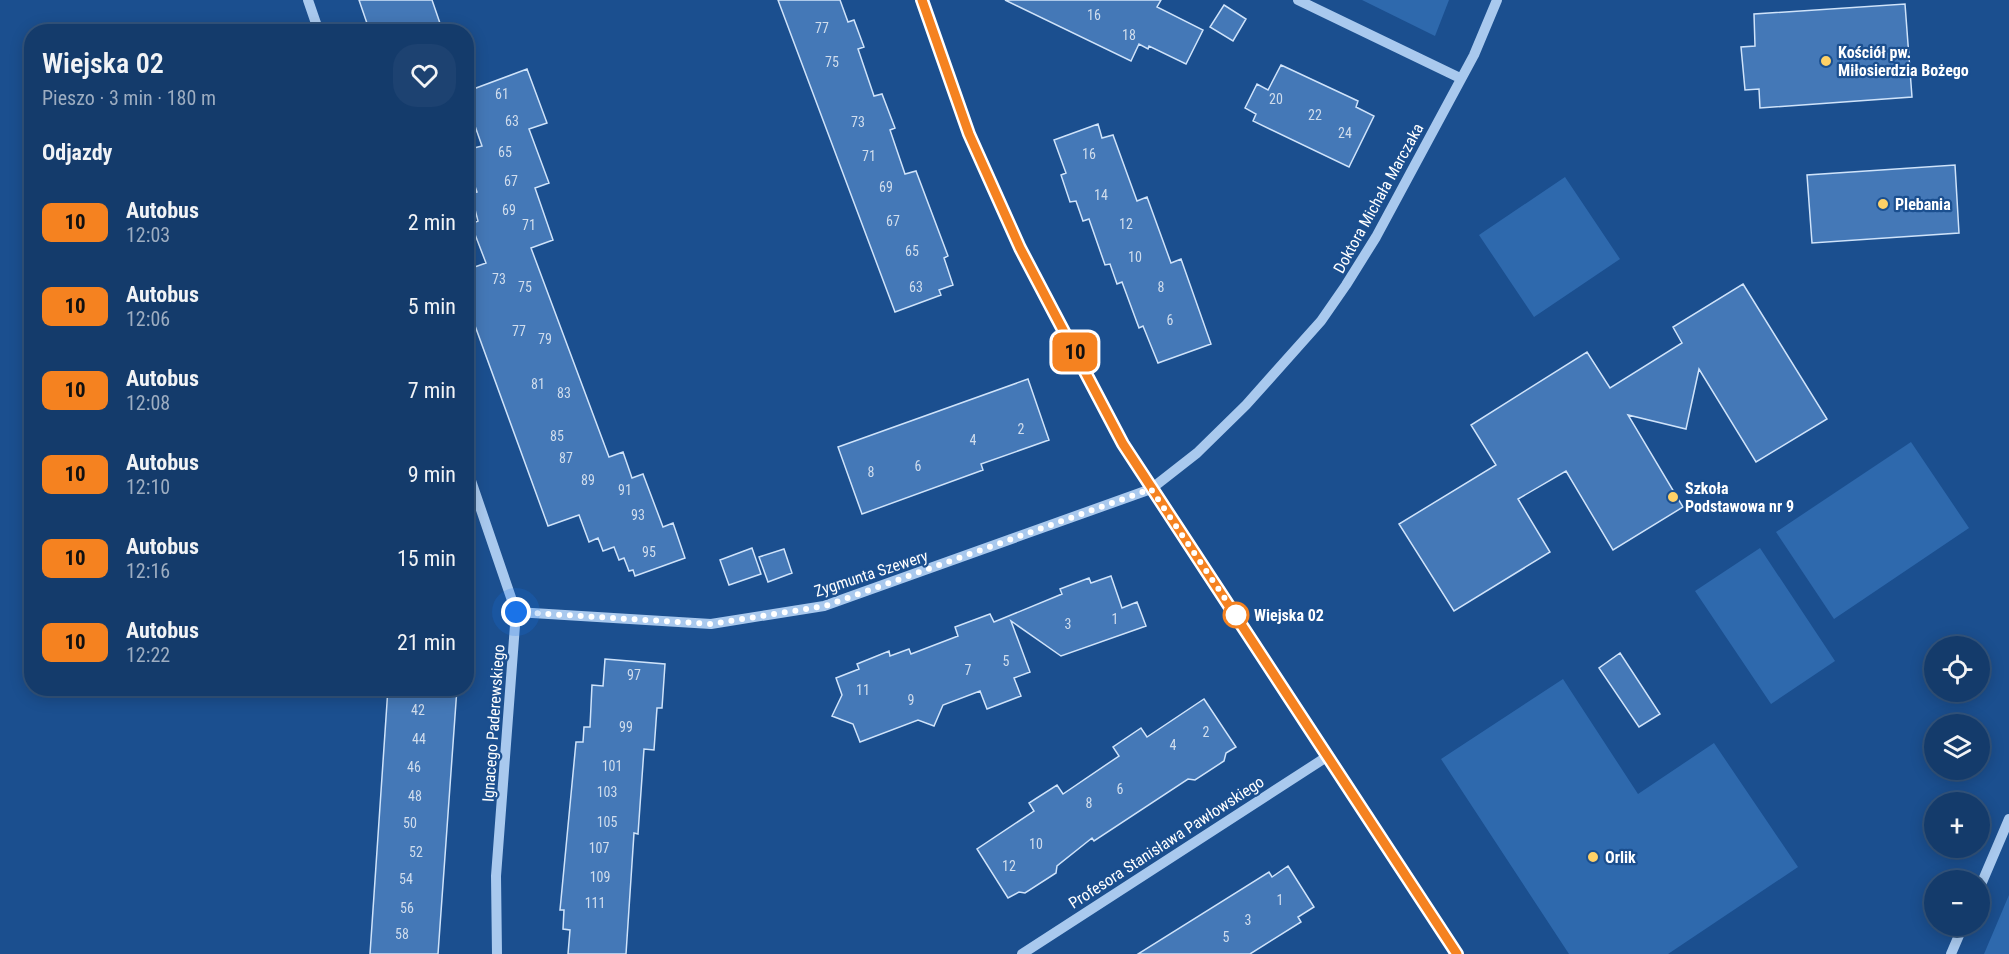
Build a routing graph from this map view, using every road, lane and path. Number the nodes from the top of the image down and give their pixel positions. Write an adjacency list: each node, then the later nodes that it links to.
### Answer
1 (308, 0): 5 (street)
2 (922, 0): 8 (street)
3 (1298, 0): 6 (street)
4 (1497, 0): 6 (street, Doktora Michała Marczaka)
5 (316, 24)
6 (1460, 78): 8 (street, Doktora Michała Marczaka)
7 (474, 489): 9 (street, Ignacego Paderewskiego)
8 (1151, 489): 9 (street, Zygmunta Szewery); 10 (street)
9 (516, 612): 14 (street, Ignacego Paderewskiego)
10 (1328, 756): 15 (street, Profesora Stanisława Pawłowskiego); 16 (street)
11 (2009, 819): 12 (street)
12 (1987, 870)
13 (1959, 936): 17 (street)
14 (497, 954)
15 (1022, 954)
16 (1457, 954)
17 (1951, 954)

